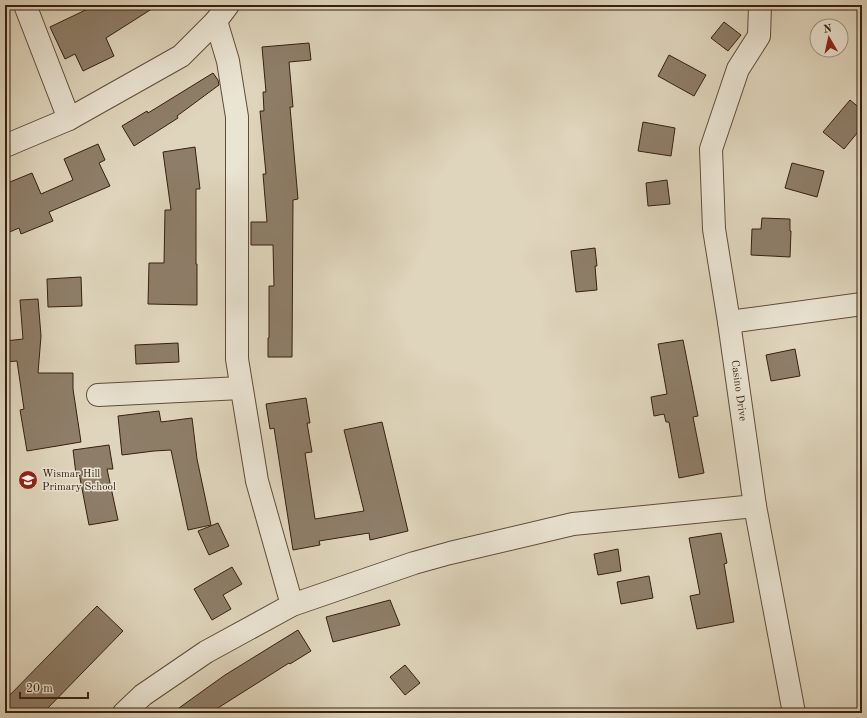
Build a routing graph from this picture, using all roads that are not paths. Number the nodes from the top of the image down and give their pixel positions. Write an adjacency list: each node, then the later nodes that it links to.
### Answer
1 (25, 5): 4 (street)
2 (760, 5): 7 (street, Casino Drive)
3 (222, 13): 4 (street); 8 (street)
4 (69, 120): 5 (street)
5 (5, 146)
6 (862, 304): 7 (street)
7 (729, 322): 10 (street, Casino Drive)
8 (241, 388): 9 (street); 11 (street)
9 (98, 395)
10 (755, 506): 11 (street); 13 (street, Casino Drive)
11 (292, 605): 12 (street)
12 (124, 713)
13 (794, 713)

